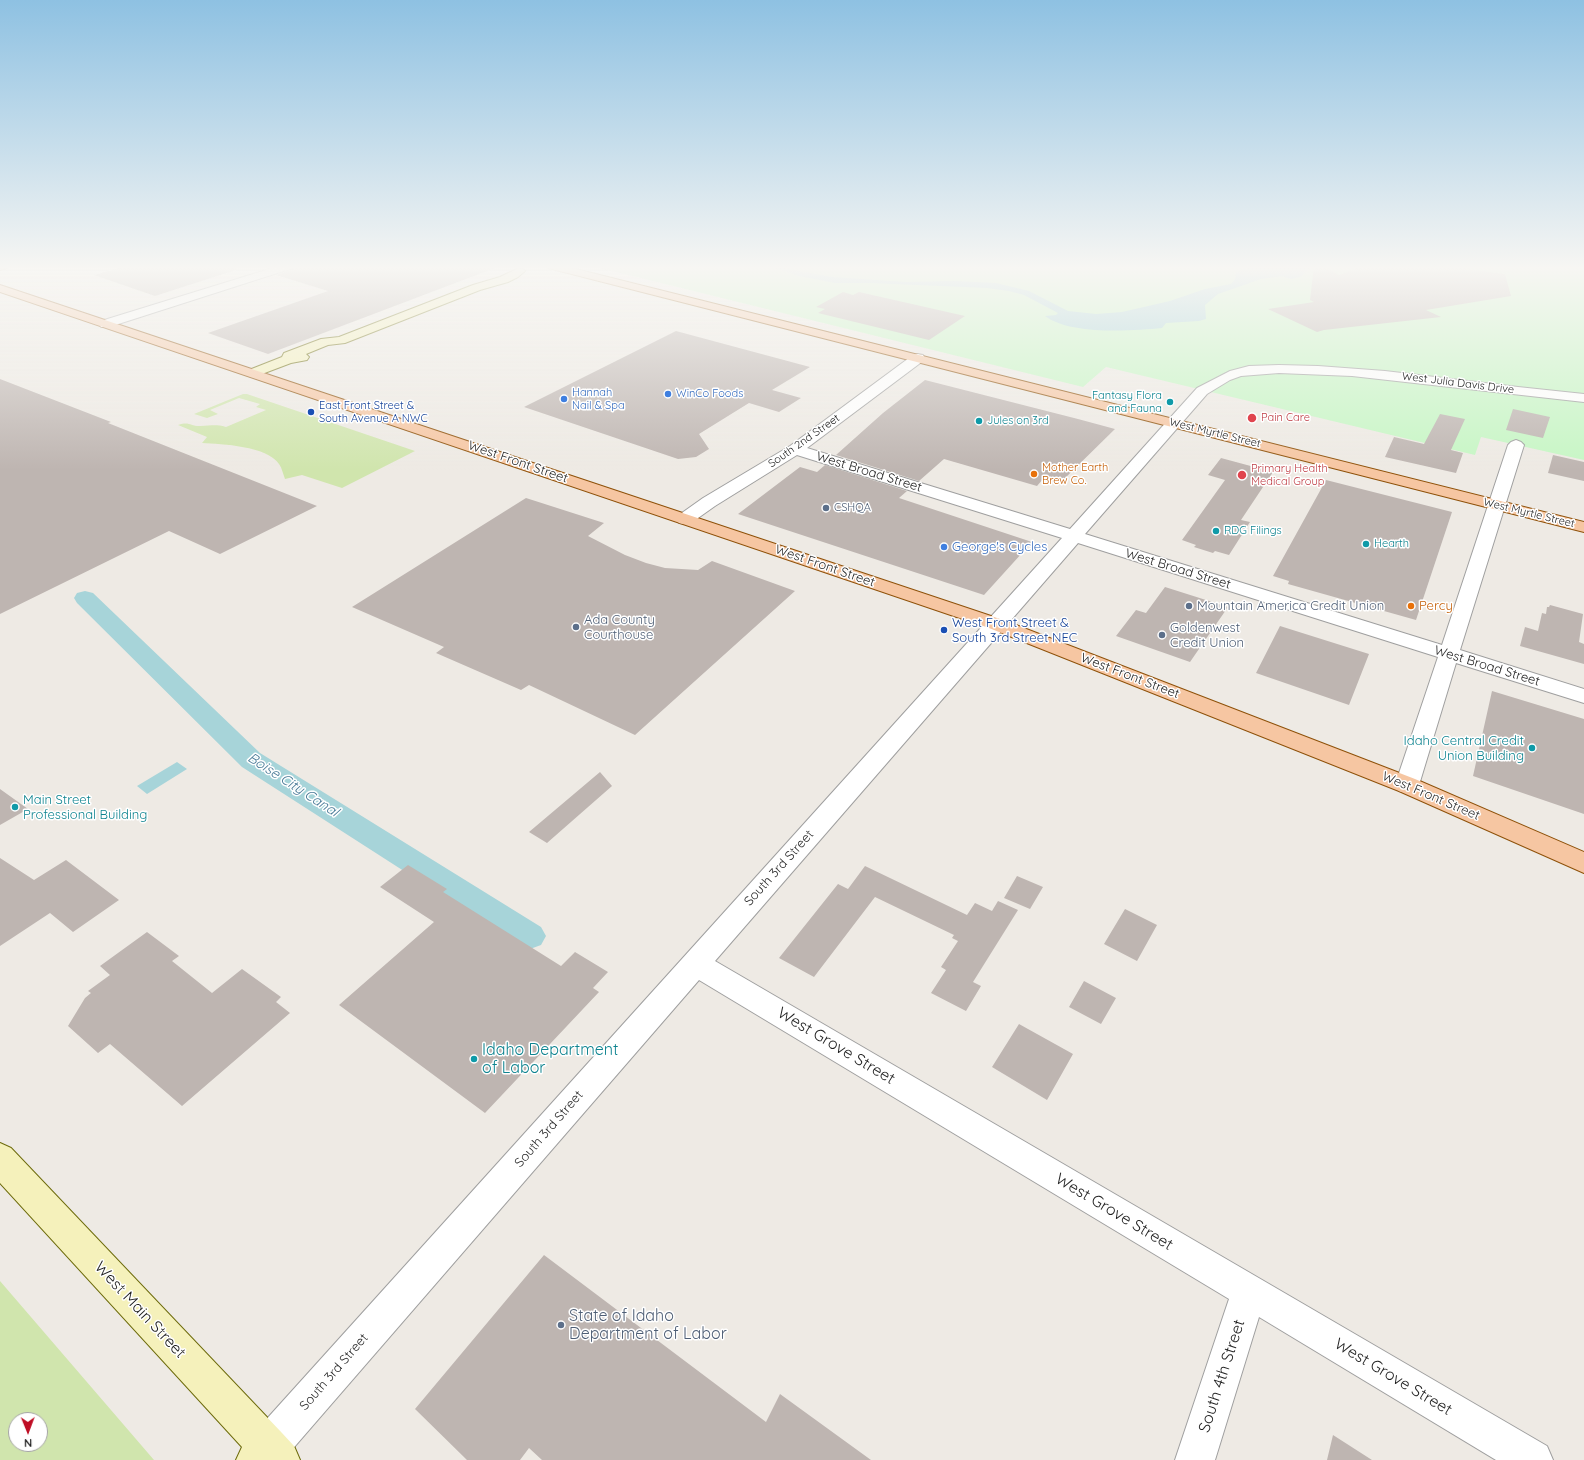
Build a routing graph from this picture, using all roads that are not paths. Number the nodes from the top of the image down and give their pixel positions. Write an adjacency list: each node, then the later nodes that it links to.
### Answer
1 (135, 334): 6 (main road, West Front Street)
2 (356, 334): 6 (street)
3 (823, 334): 4 (main road, West Myrtle Street)
4 (918, 358): 8 (main road, West Myrtle Street); 10 (street, South 2nd Street)
5 (1331, 371): 7 (street, West Julia Davis Drive); 8 (street, South 3rd Street)
6 (254, 374): 12 (main road, West Front Street)
7 (1584, 398)
8 (1173, 423): 11 (main road, West Myrtle Street); 14 (street, South 3rd Street)
9 (1516, 446): 11 (street)
10 (795, 449): 12 (street, South 2nd Street); 14 (street, West Broad Street)
11 (1496, 505): 13 (main road, West Myrtle Street); 16 (street)
12 (685, 518): 15 (main road, West Front Street)
13 (1584, 527)
14 (1073, 536): 15 (street, South 3rd Street); 16 (street, West Broad Street)
15 (996, 624): 18 (main road, West Front Street); 20 (street, South 3rd Street)
16 (1448, 654): 17 (street, West Broad Street); 18 (street)
17 (1584, 696)
18 (1407, 785): 19 (main road, West Front Street)
19 (1584, 863)
20 (695, 963): 22 (street, West Grove Street); 23 (street, South 3rd Street)
21 (0, 1159): 23 (street, West Main Street)
22 (1249, 1292): 24 (street, South 4th Street); 25 (street, West Grove Street)
23 (268, 1456)
24 (1195, 1460)
25 (1534, 1460)

